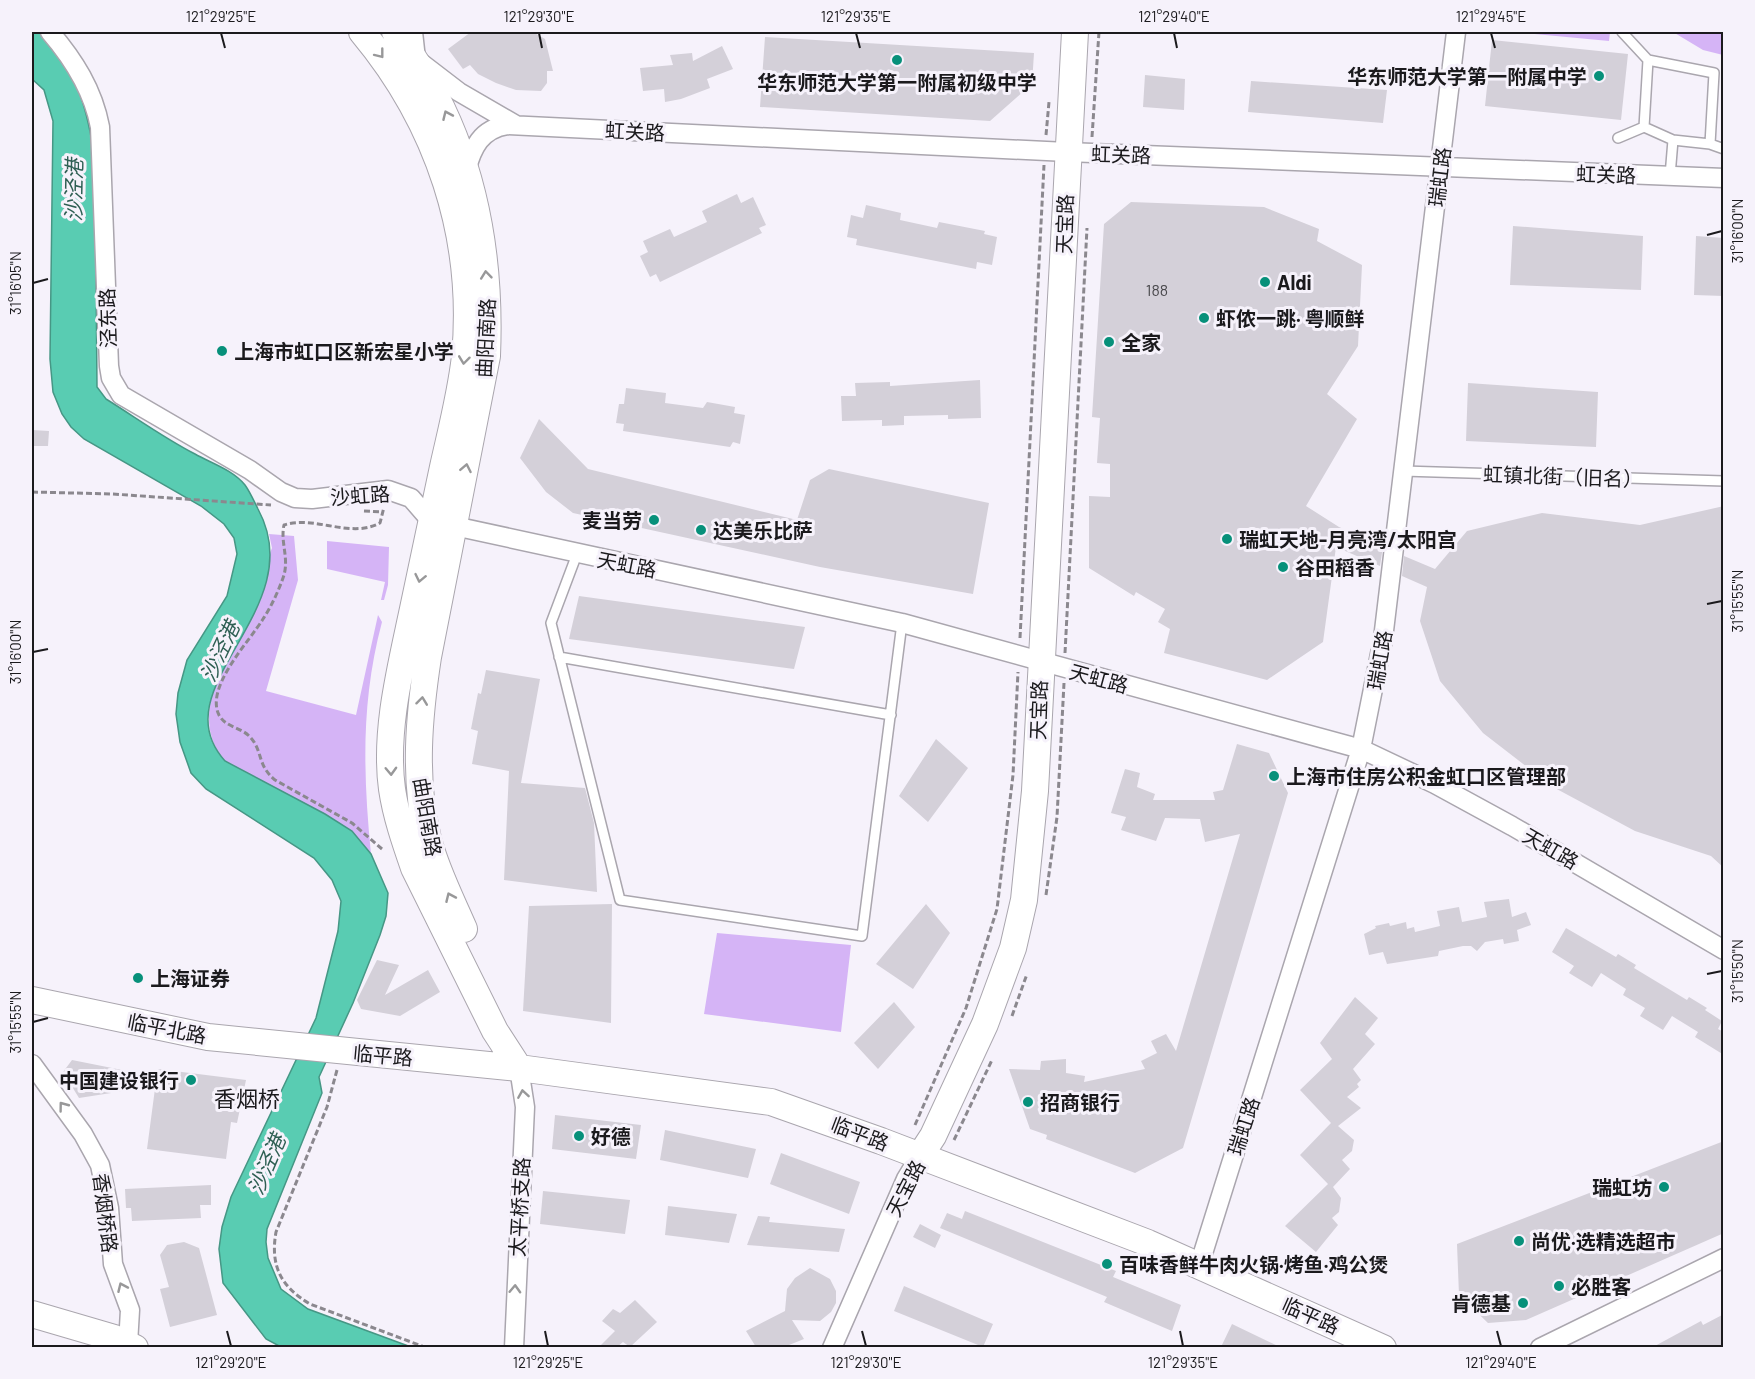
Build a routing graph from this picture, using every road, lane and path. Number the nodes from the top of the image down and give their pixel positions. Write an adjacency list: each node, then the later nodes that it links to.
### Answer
1 (50, 32): 27 (street, 泾东路)
2 (362, 32): 31 (main road, 曲阳南路, one-way to 31)
3 (395, 32): 8 (main road, 曲阳南路)
4 (413, 32): 8 (street)
5 (1075, 32): 18 (main road, 天宝路)
6 (1456, 32): 19 (street, 瑞虹路)
7 (1622, 32): 9 (lane)
8 (416, 59): 12 (street, 虹关路); 20 (main road, 曲阳南路, one-way to 8)
9 (1648, 60): 10 (lane); 13 (lane)
10 (1719, 73): 16 (lane)
11 (1050, 96): 18 (path, 天宝路)
12 (518, 126): 18 (street, 虹关路); 20 (street, 虹关路)
13 (1644, 127): 14 (lane); 15 (lane)
14 (1618, 138)
15 (1673, 140): 16 (lane); 21 (lane)
16 (1710, 144): 17 (lane)
17 (1724, 149)
18 (1056, 152): 19 (street, 虹关路); 35 (main road, 天宝路); 35 (path, 天宝路)
19 (1440, 168): 21 (street, 虹关路); 23 (street, 瑞虹路)
20 (466, 171): 31 (main road, 曲阳南路, one-way to 20)
21 (1670, 176): 22 (street, 虹关路)
22 (1724, 178)
23 (1403, 471): 24 (lane, 虹镇北街（旧名）); 37 (street, 瑞虹路)
24 (1724, 481)
25 (388, 490): 27 (street, 沙虹路); 30 (path); 31 (street, 沙虹路)
26 (32, 492): 28 (path)
27 (312, 499)
28 (274, 505)
29 (355, 510): 30 (path)
30 (383, 512): 38 (path)
31 (443, 523): 32 (street, 天虹路); 44 (main road, 曲阳南路)
32 (578, 554): 33 (street, 天虹路); 34 (lane)
33 (902, 623): 35 (street, 天虹路); 36 (lane)
34 (559, 657): 36 (lane); 36 (lane)
35 (1030, 660): 37 (street, 天虹路); 45 (path, 天宝路); 46 (main road, 天宝路)
36 (891, 715)
37 (1361, 749): 39 (street, 天虹路); 48 (street, 瑞虹路)
38 (382, 849)
39 (1724, 950)
40 (32, 1000): 41 (main road, 临平北路)
41 (304, 1047): 42 (main road, 临平路)
42 (337, 1051): 44 (main road, 临平路); 51 (path)
43 (32, 1064): 50 (street, 香烟桥路, one-way to 43)
44 (519, 1068): 46 (main road, 临平路); 52 (street, 太平桥支路, one-way to 44)
45 (914, 1122)
46 (920, 1156): 48 (main road, 临平路); 53 (street, 天宝路)
47 (1724, 1258): 55 (street)
48 (1199, 1266): 54 (main road, 临平路)
49 (32, 1314): 50 (main road)
50 (132, 1346)
51 (428, 1347)
52 (514, 1347)
53 (832, 1347)
54 (1383, 1347)
55 (1540, 1347)

